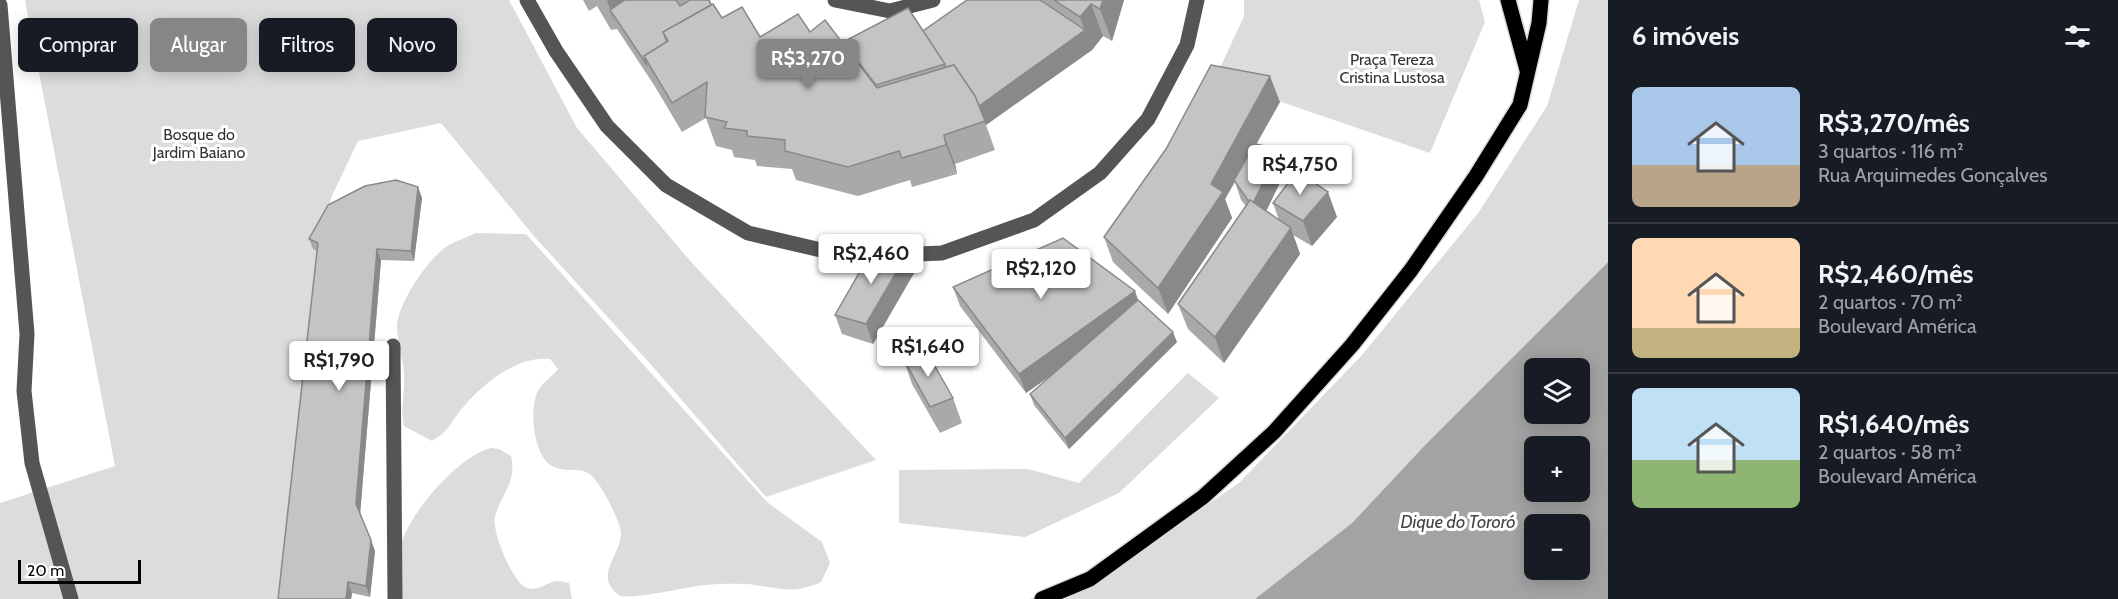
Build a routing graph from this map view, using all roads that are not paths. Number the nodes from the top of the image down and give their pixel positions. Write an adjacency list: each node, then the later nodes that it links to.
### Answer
1 (526, 0): 4 (street)
2 (835, 0): 3 (street)
3 (933, 0)
4 (1197, 0)
5 (1508, 0): 8 (main road)
6 (1541, 0): 8 (main road)
7 (0, 5): 10 (street)
8 (1528, 72): 12 (main road)
9 (393, 345): 11 (street)
10 (71, 599)
11 (394, 599)
12 (1042, 599)

